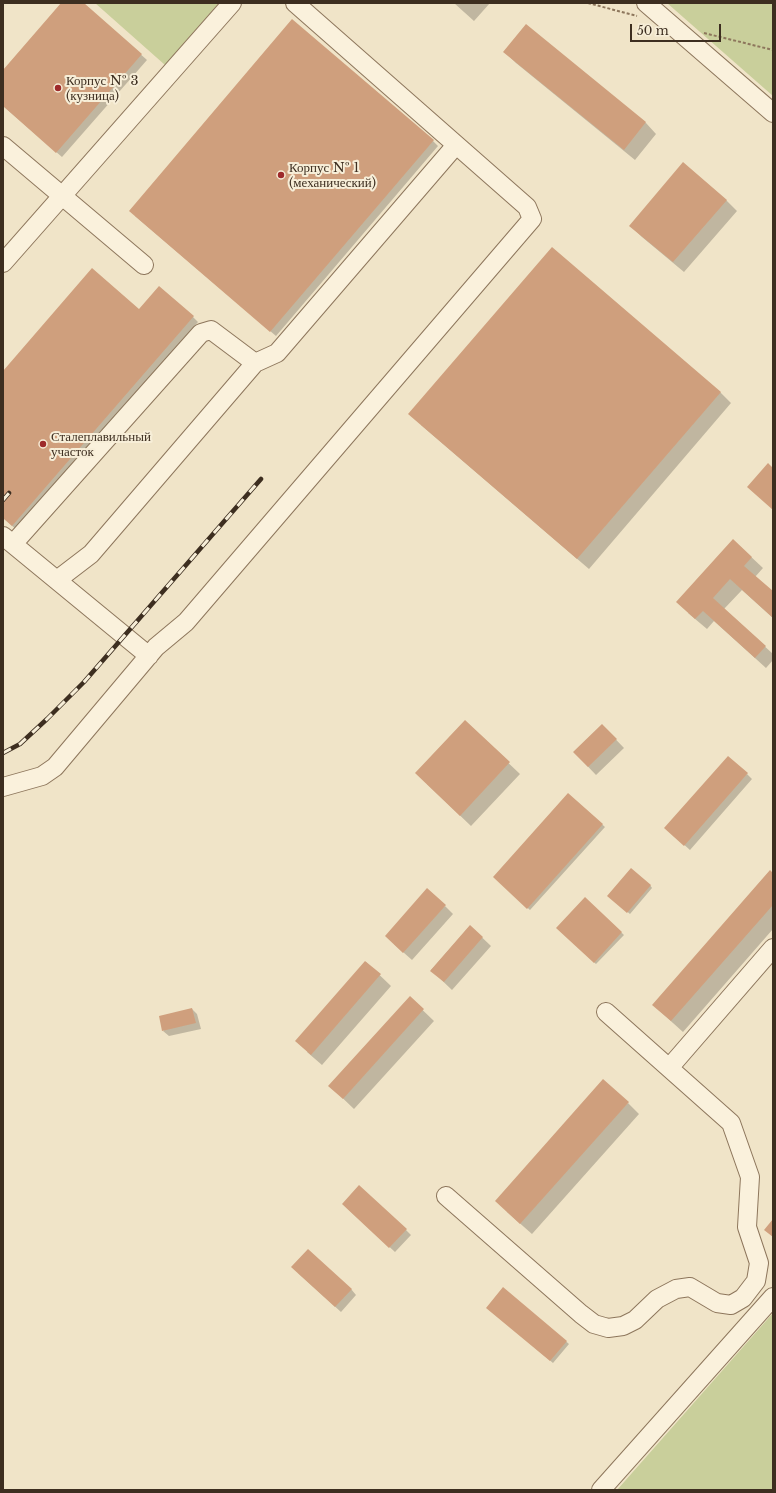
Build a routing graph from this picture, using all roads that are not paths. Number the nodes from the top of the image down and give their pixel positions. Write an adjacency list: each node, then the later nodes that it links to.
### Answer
1 (232, 3): 7 (street)
2 (295, 3): 5 (street)
3 (646, 3): 4 (street)
4 (773, 113)
5 (456, 145): 10 (street); 13 (street)
6 (3, 146): 7 (street)
7 (64, 196): 8 (street); 9 (street)
8 (3, 263)
9 (144, 265)
10 (255, 362): 11 (street); 12 (street)
11 (8, 540): 12 (street)
12 (57, 580): 13 (street)
13 (149, 656): 14 (street)
14 (3, 787)
15 (773, 948): 17 (street)
16 (606, 1012): 17 (street)
17 (669, 1068): 18 (street)
18 (446, 1196)
19 (773, 1297): 20 (street)
20 (601, 1490)

